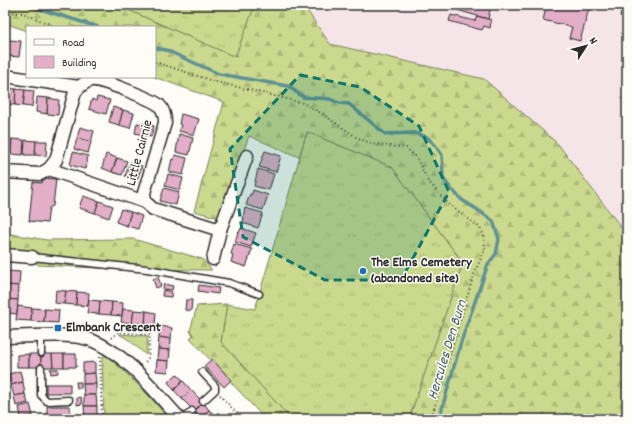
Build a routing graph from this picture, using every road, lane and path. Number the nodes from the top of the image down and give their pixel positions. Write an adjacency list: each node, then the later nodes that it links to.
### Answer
1 (5, 12): 2 (path)
2 (53, 26)
3 (156, 62): 29 (path)
4 (5, 76): 5 (street)
5 (79, 87): 7 (street); 9 (street, Little Cairnie)
6 (247, 156): 10 (street)
7 (50, 169): 8 (street); 9 (street, Little Cairnie)
8 (5, 172)
9 (145, 202): 10 (street, Little Cairnie)
10 (220, 230): 13 (street)
11 (5, 255): 12 (street)
12 (32, 257): 14 (lane)
13 (213, 259)
14 (259, 294)
15 (41, 336): 16 (street); 17 (street); 18 (lane)
16 (5, 337)
17 (101, 346): 21 (street); 21 (path); 26 (path)
18 (41, 354)
19 (41, 368): 23 (lane)
20 (202, 372): 22 (lane)
21 (137, 373): 27 (street)
22 (216, 390): 24 (lane); 28 (path)
23 (69, 400)
24 (203, 401)
25 (192, 411): 27 (lane)
26 (102, 419)
27 (182, 419)
28 (242, 419)
29 (431, 419)

